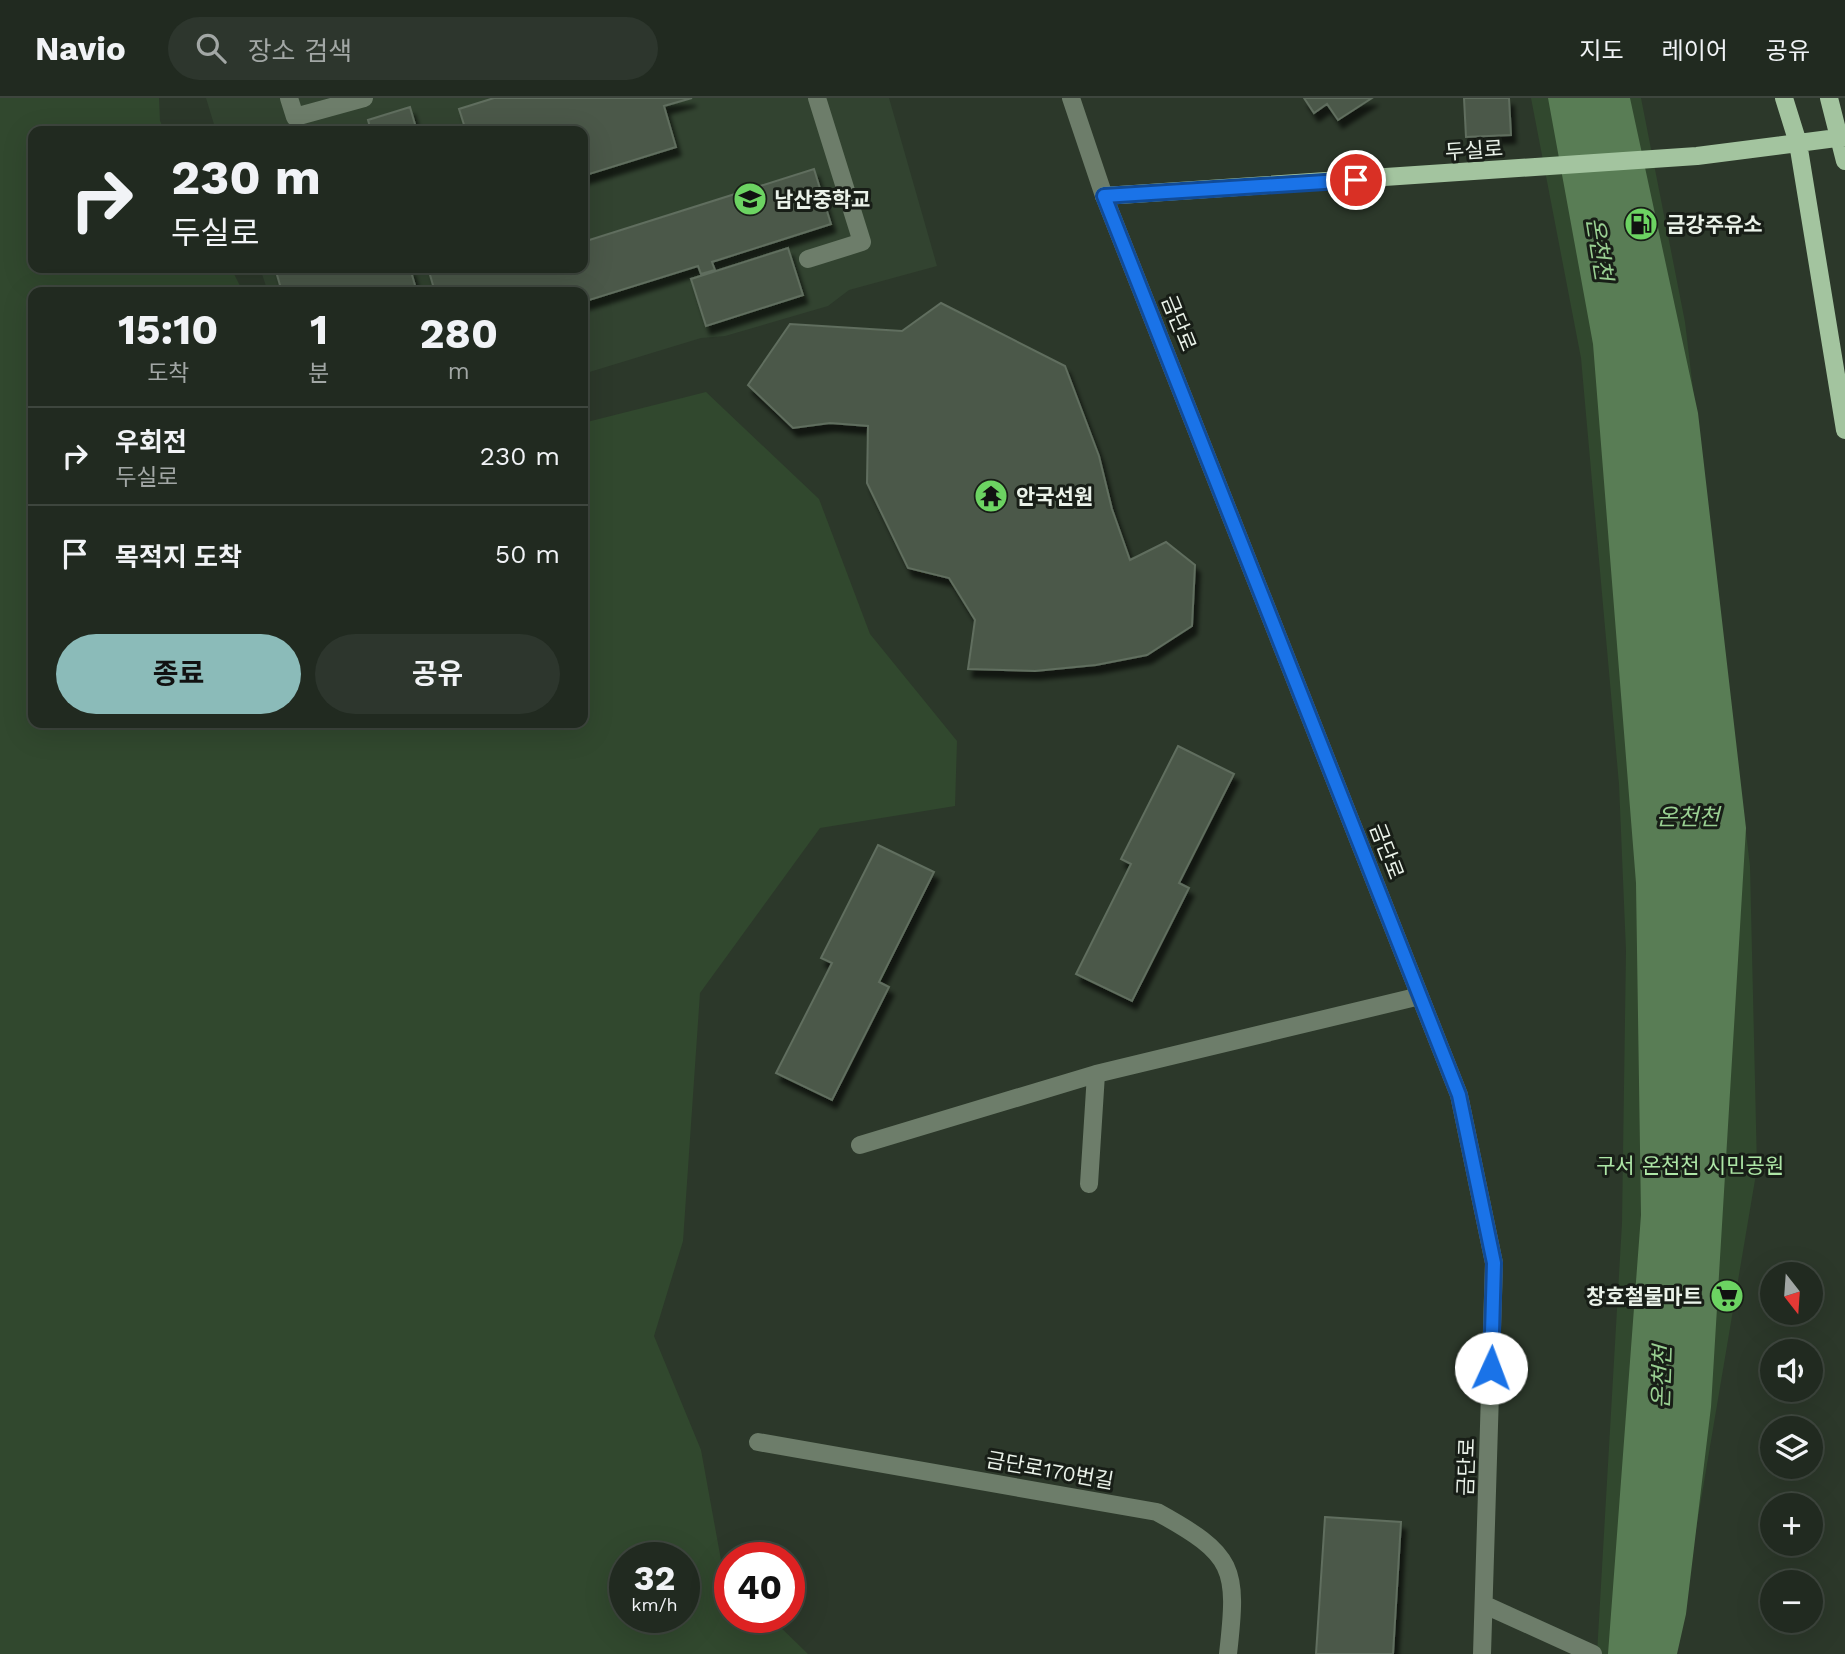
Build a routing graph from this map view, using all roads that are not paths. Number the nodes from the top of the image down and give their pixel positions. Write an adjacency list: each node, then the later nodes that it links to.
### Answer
1 (289, 98): 2 (street)
2 (364, 98)
3 (817, 98): 11 (street)
4 (1071, 98): 10 (street, 금단로)
5 (1784, 98): 8 (main road)
6 (1829, 98): 7 (main road)
7 (1843, 137): 8 (main road, 두실로); 9 (main road)
8 (1798, 143): 10 (main road, 두실로); 12 (main road)
9 (1845, 162)
10 (1104, 196): 13 (street, 금단로)
11 (808, 259)
12 (1845, 430)
13 (1420, 996): 14 (street); 18 (street, 금단로)
14 (1096, 1074): 15 (street); 16 (street)
15 (860, 1145)
16 (1089, 1184)
17 (758, 1442): 19 (street, 금단로170번길)
18 (1485, 1605): 20 (street, 금단로); 21 (street)
19 (1228, 1654)
20 (1482, 1654)
21 (1593, 1654)

